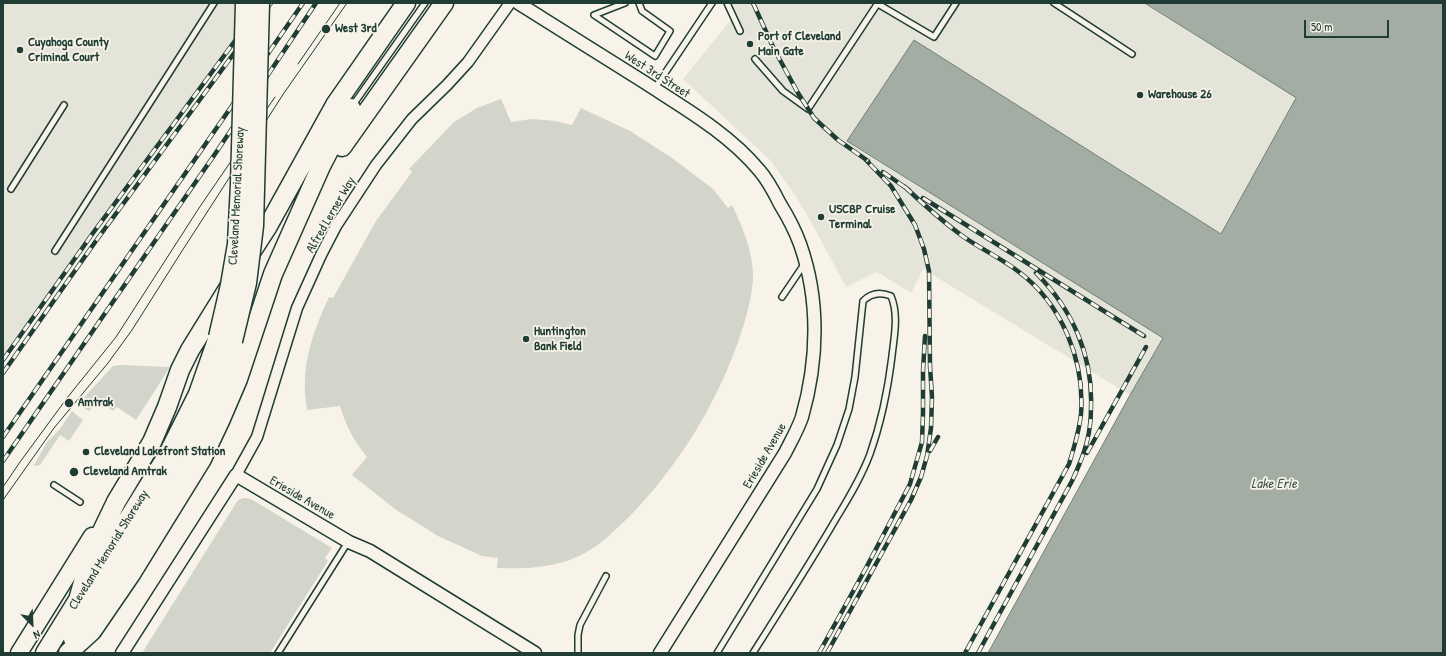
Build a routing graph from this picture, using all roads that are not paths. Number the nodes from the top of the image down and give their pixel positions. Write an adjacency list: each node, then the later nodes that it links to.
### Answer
1 (214, 3): 26 (lane)
2 (245, 3): 29 (highway, Cleveland Memorial Shoreway, bridge)
3 (260, 3): 29 (highway, Cleveland Memorial Shoreway, bridge)
4 (406, 3): 25 (highway)
5 (425, 3): 21 (lane)
6 (444, 3): 24 (highway)
7 (510, 3): 30 (street, Alfred Lerner Way)
8 (518, 3): 19 (street, West 3rd Street)
9 (625, 3): 10 (lane)
10 (639, 3)
11 (712, 3): 19 (lane)
12 (728, 3): 16 (lane)
13 (878, 3): 14 (lane); 18 (lane)
14 (956, 3)
15 (1054, 3): 17 (lane)
16 (740, 31)
17 (1132, 54)
18 (755, 59)
19 (654, 89): 22 (street, West 3rd Street)
20 (64, 105): 23 (lane)
21 (351, 108): 24 (highway); 25 (highway)
22 (769, 184): 27 (street, Erieside Avenue)
23 (11, 189)
24 (298, 220): 42 (highway)
25 (268, 226): 33 (highway)
26 (55, 252)
27 (806, 261): 28 (lane); 47 (street, Erieside Avenue)
28 (782, 297)
29 (225, 339): 36 (highway, Cleveland Memorial Shoreway); 41 (highway, Cleveland Memorial Shoreway)
30 (236, 476): 34 (street, Erieside Avenue); 43 (street)
31 (54, 485): 32 (lane)
32 (80, 502)
33 (116, 502): 36 (highway); 38 (main road)
34 (349, 542): 44 (lane); 45 (street, Erieside Avenue)
35 (606, 576): 46 (lane)
36 (78, 600): 37 (highway, Cleveland Memorial Shoreway)
37 (61, 627): 39 (highway); 40 (highway, Cleveland Memorial Shoreway)
38 (19, 653)
39 (34, 653)
40 (45, 653)
41 (65, 653)
42 (68, 653)
43 (122, 653)
44 (278, 653)
45 (535, 653)
46 (578, 653)
47 (660, 653)
48 (717, 653): 49 (lane)
49 (753, 653)

